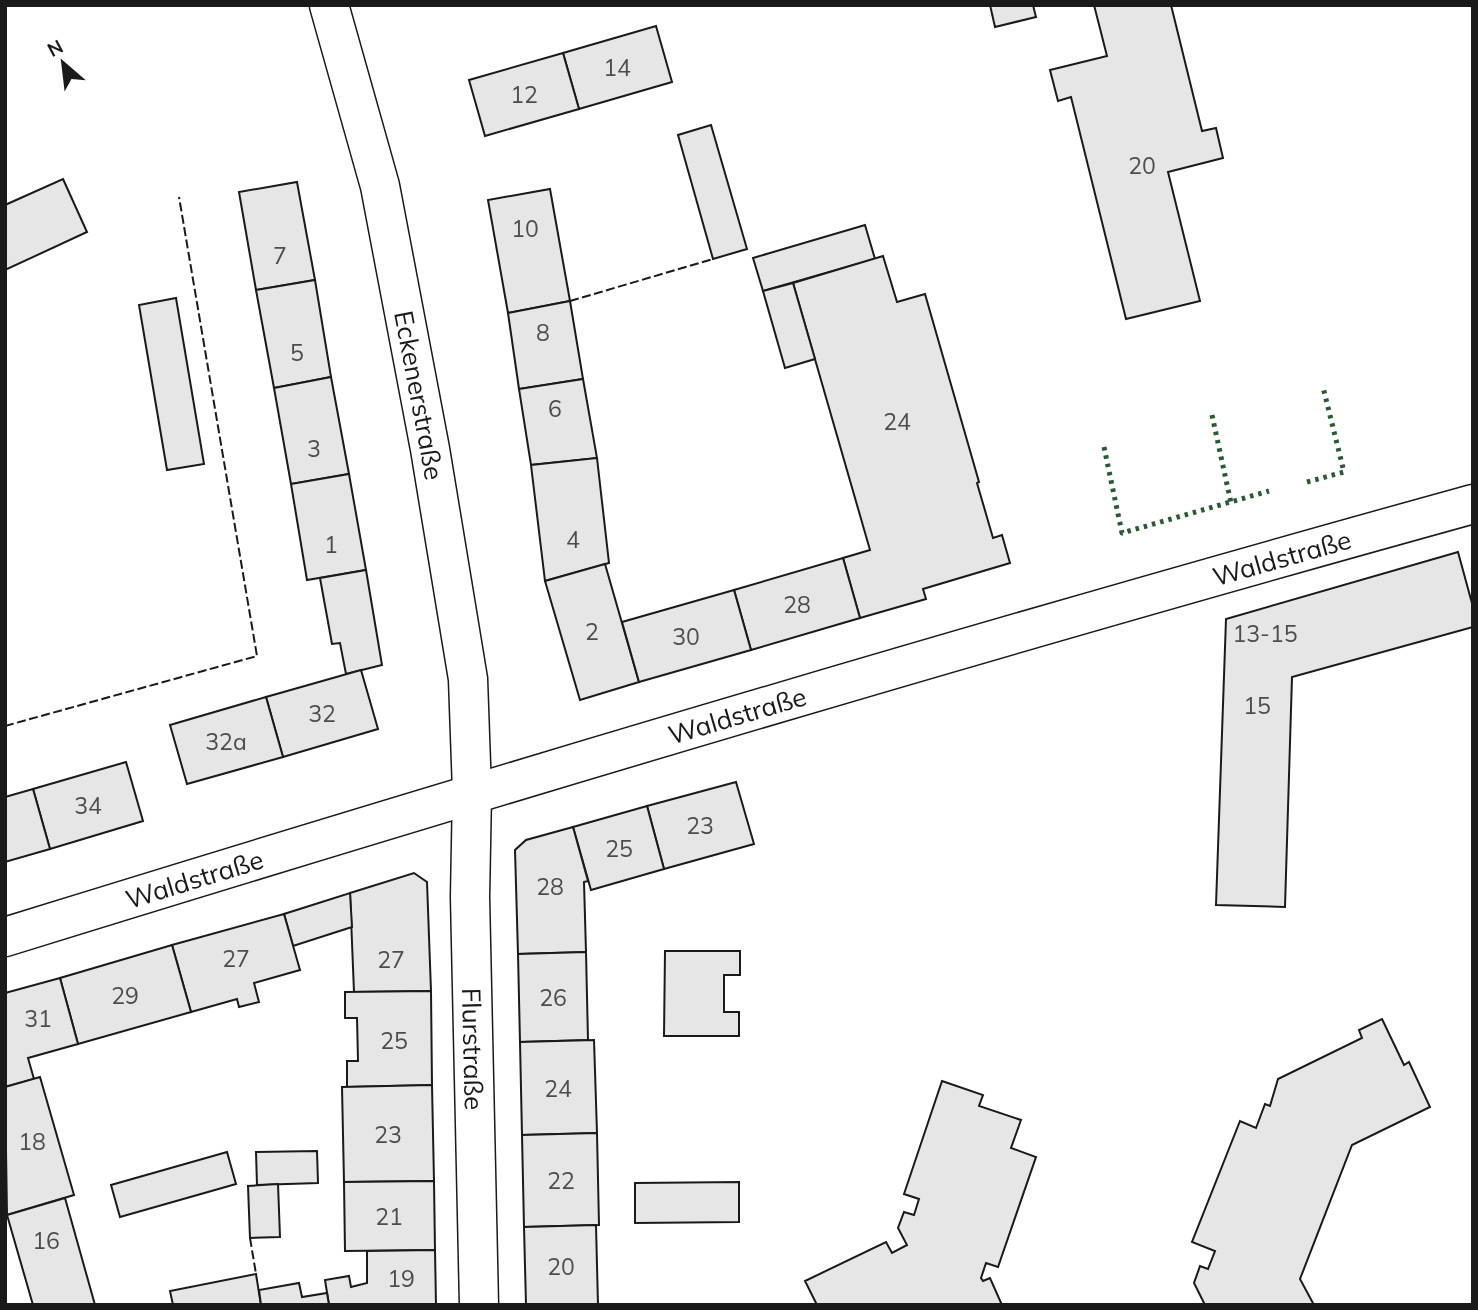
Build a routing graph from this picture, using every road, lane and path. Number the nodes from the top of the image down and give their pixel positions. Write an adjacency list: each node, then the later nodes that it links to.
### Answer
1 (329, 5): 3 (main road, Eckenerstraße)
2 (1473, 504): 3 (main road, Waldstraße)
3 (472, 792): 4 (main road, Waldstraße); 5 (main road, Flurstraße)
4 (5, 937)
5 (479, 1305)

